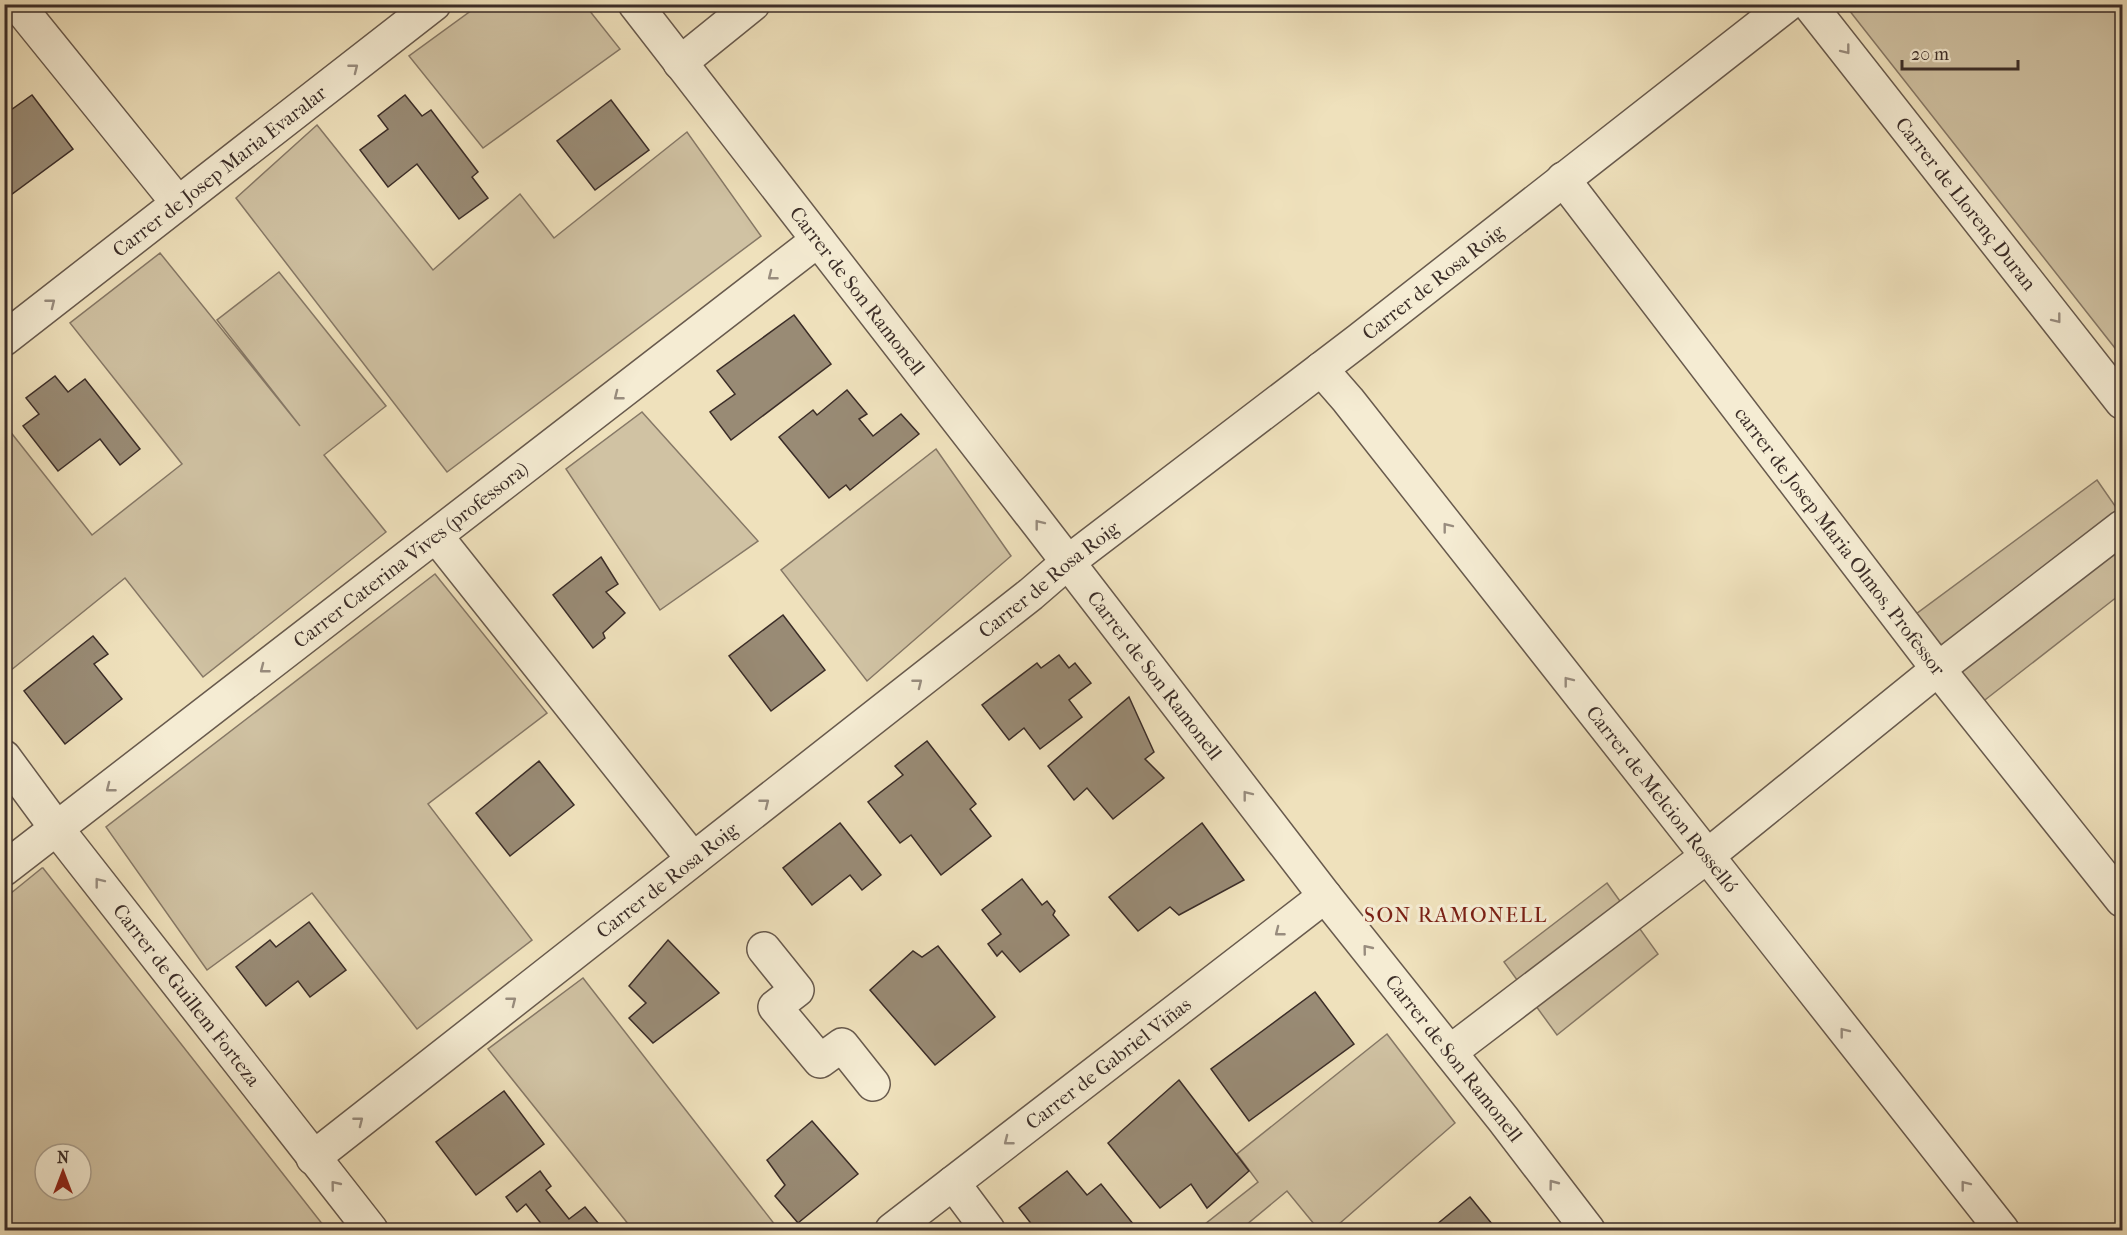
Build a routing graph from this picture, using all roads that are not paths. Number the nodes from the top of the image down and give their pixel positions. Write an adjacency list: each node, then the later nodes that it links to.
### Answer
1 (17, 4): 9 (street)
2 (435, 4): 9 (street, Carrer de Josep Maria Evaralar, one-way to 2)
3 (635, 4): 7 (street, Carrer de Son Ramonell)
4 (753, 4): 7 (street)
5 (1788, 4): 8 (street, Carrer de Rosa Roig)
6 (1809, 4): 13 (street, Carrer de Llorenç Duran, one-way to 13)
7 (680, 63): 10 (street, Carrer de Son Ramonell)
8 (1563, 179): 12 (street, Carrer de Rosa Roig); 17 (street, carrer de Josep Maria Olmos, Professor)
9 (178, 203): 11 (street, Carrer de Josep Maria Evaralar, one-way to 9)
10 (818, 240): 15 (street, Carrer Caterina Vives (professora), one-way to 15); 16 (street, Carrer de Son Ramonell, one-way to 10)
11 (4, 339)
12 (1321, 369): 16 (street, Carrer de Rosa Roig); 20 (street, Carrer de Melcion Rosselló, one-way to 12)
13 (2122, 402)
14 (2122, 527): 17 (street)
15 (436, 536): 19 (street, Carrer Caterina Vives (professora), one-way to 19); 21 (street)
16 (1068, 562): 21 (street, Carrer de Rosa Roig, one-way to 16); 23 (street, Carrer de Son Ramonell, one-way to 16)
17 (1938, 669): 20 (street); 24 (street, carrer de Josep Maria Olmos, Professor)
18 (4, 757): 19 (street, Carrer de Guillem Forteza)
19 (57, 829): 22 (street, Carrer Caterina Vives (professora)); 28 (street, Carrer de Guillem Forteza, one-way to 19)
20 (1706, 857): 26 (street); 34 (street, Carrer de Melcion Rosselló, one-way to 20)
21 (693, 859): 28 (street, Carrer de Rosa Roig, one-way to 21)
22 (4, 869)
23 (1325, 896): 26 (street, Carrer de Son Ramonell, one-way to 23); 29 (street, Carrer de Gabriel Viñas, one-way to 29)
24 (2122, 900)
25 (764, 949): 27 (street)
26 (1450, 1052): 33 (street, Carrer de Son Ramonell, one-way to 26)
27 (873, 1084)
28 (314, 1158): 30 (street, Carrer de Guillem Forteza, one-way to 28)
29 (953, 1183): 31 (street, Carrer de Gabriel Viñas); 32 (street)
30 (371, 1230)
31 (892, 1230)
32 (988, 1230)
33 (1586, 1230)
34 (2002, 1230)

